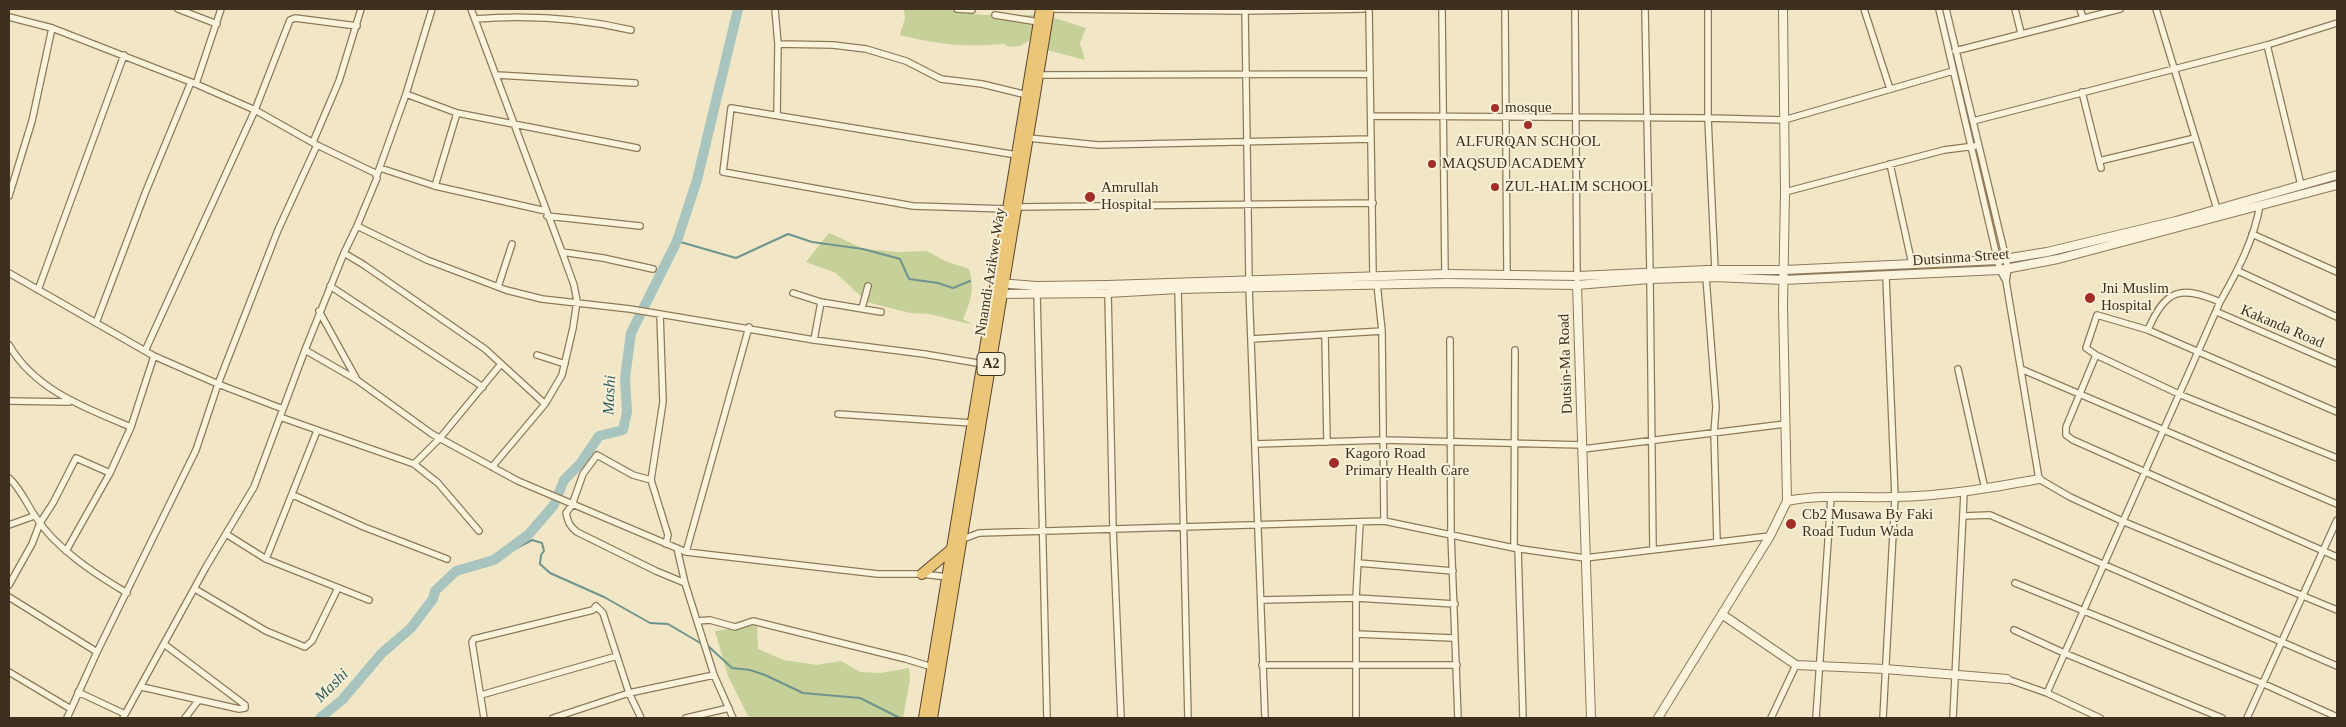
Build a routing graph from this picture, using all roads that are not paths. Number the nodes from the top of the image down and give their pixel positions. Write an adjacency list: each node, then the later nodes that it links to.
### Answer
1 (178, 9): 34 (street)
2 (221, 9): 34 (street)
3 (361, 9): 35 (street)
4 (432, 9): 53 (street)
5 (471, 9): 31 (street)
6 (775, 9): 39 (street)
7 (957, 9): 26 (street)
8 (1041, 9): 32 (highway, Nnamdi Azikwe Way / A2)
9 (1049, 9): 48 (highway, Nnamdi Azikwe Way / A2)
10 (1054, 9): 27 (street)
11 (1363, 9): 27 (street)
12 (1369, 9): 46 (street)
13 (1442, 9): 59 (street)
14 (1505, 9): 60 (street)
15 (1575, 9): 61 (street, Dutsin-Ma Road)
16 (1646, 9): 62 (street)
17 (1708, 9): 63 (street)
18 (1783, 9): 64 (street)
19 (1864, 9): 51 (street)
20 (1939, 9): 44 (street)
21 (1946, 9): 41 (street)
22 (2015, 9): 38 (street)
23 (2080, 9): 30 (street)
24 (2120, 9): 30 (street)
25 (2156, 9): 43 (street)
26 (972, 10)
27 (1245, 10): 45 (street)
28 (995, 15): 32 (street)
29 (9, 17): 36 (street)
30 (2083, 18): 38 (street)
31 (475, 19): 37 (street); 47 (street)
32 (1039, 22): 54 (highway, Nnamdi Azikwe Way / A2)
33 (2337, 23): 40 (street)
34 (217, 24): 49 (street)
35 (357, 26): 55 (street); 71 (street)
36 (52, 28): 42 (street); 85 (street)
37 (631, 30)
38 (2021, 33): 41 (street)
39 (778, 44): 54 (street); 57 (street)
40 (2267, 44): 43 (street); 81 (street)
41 (1955, 51): 65 (street)
42 (124, 55): 49 (street); 123 (street)
43 (2174, 69): 52 (street); 68 (street)
44 (1953, 72): 51 (street); 73 (street)
45 (1247, 74): 46 (street); 48 (street); 70 (street)
46 (1370, 74): 58 (street)
47 (496, 75): 50 (street); 66 (street)
48 (1038, 75): 67 (highway, Nnamdi Azikwe Way / A2)
49 (193, 83): 55 (street); 136 (street)
50 (635, 83)
51 (1890, 89): 64 (street)
52 (2082, 92): 65 (street); 76 (street)
53 (406, 94): 56 (street); 79 (street)
54 (1027, 95): 75 (highway, Nnamdi Azikwe Way / A2)
55 (255, 110): 71 (street); 147 (street)
56 (457, 113): 66 (street); 83 (street)
57 (777, 115): 75 (street); 89 (street)
58 (1372, 116): 59 (street); 69 (street)
59 (1443, 116): 60 (street); 107 (street)
60 (1506, 117): 61 (street); 108 (street)
61 (1576, 117): 62 (street); 111 (street, Dutsin-Ma Road)
62 (1647, 117): 63 (street); 109 (street)
63 (1708, 118): 64 (street); 101 (street)
64 (1784, 120): 84 (street)
65 (1973, 121): 72 (street)
66 (515, 125): 74 (street); 91 (street)
67 (1028, 138): 70 (street); 89 (highway, Nnamdi Azikwe Way / A2)
68 (2195, 138): 76 (street); 90 (street)
69 (1371, 140): 70 (street); 86 (street)
70 (1247, 143): 87 (street)
71 (315, 144): 79 (street); 159 (street)
72 (1978, 145): 73 (street); 98 (street)
73 (1971, 146): 77 (street); 98 (street)
74 (637, 148)
75 (1017, 155): 89 (highway, Nnamdi Azikwe Way / A2)
76 (2100, 161): 78 (street)
77 (1890, 164): 84 (street); 99 (street)
78 (2101, 168)
79 (379, 172): 83 (street); 92 (street)
80 (2337, 175): 81 (street, Dutsinma Street)
81 (2301, 185): 90 (street, Dutsinma Street)
82 (2337, 185): 88 (street, Dutsinma Street)
83 (435, 186): 91 (street)
84 (1785, 192): 102 (street)
85 (9, 196)
86 (1373, 203): 87 (street); 110 (street)
87 (1248, 205): 89 (street); 115 (street)
88 (2260, 205): 94 (street); 103 (street, Dutsinma Street)
89 (1012, 208): 121 (highway, Nnamdi Azikwe Way / A2)
90 (2217, 209): 98 (street, Dutsinma Street)
91 (546, 214): 93 (street); 96 (street)
92 (357, 226): 97 (street); 120 (street)
93 (640, 226)
94 (2252, 234): 104 (street); 105 (street)
95 (512, 244): 120 (street)
96 (562, 252): 100 (street); 127 (street)
97 (344, 253): 118 (street); 152 (street)
98 (2002, 260): 99 (street, Dutsinma Street); 103 (street)
99 (1912, 264): 102 (street, Dutsinma Street)
100 (653, 269)
101 (1715, 270): 102 (street, Dutsinma Street); 109 (street, Dutsinma Street)
102 (1784, 270): 114 (street)
103 (2004, 270): 113 (street, Dutsinma Street); 157 (street)
104 (2238, 271): 129 (street); 135 (street)
105 (2337, 272)
106 (9, 273): 123 (street)
107 (1445, 274): 108 (street, Dutsinma Street); 110 (street, Dutsinma Street)
108 (1507, 275): 111 (street, Dutsinma Street)
109 (1650, 275): 111 (street, Dutsinma Street); 112 (street, Dutsinma Street); 117 (street, Dutsinma Street); 178 (street)
110 (1372, 276): 115 (street, Dutsinma Street)
111 (1578, 276): 117 (street, Dutsin-Ma Road)
112 (1706, 277): 114 (street, Dutsinma Street); 175 (street)
113 (1886, 277): 114 (street, Dutsinma Street); 196 (street)
114 (1783, 280): 171 (street)
115 (1249, 283): 116 (street, Dutsinma Street); 121 (street); 122 (street); 141 (street)
116 (1378, 284): 117 (street, Dutsinma Street); 139 (street)
117 (1577, 285): 183 (street, Dutsin-Ma Road)
118 (330, 286): 131 (street); 160 (street)
119 (868, 286): 130 (street)
120 (498, 287): 127 (street)
121 (999, 289): 126 (street); 154 (highway, Nnamdi Azikwe Way / A2); 216 (highway, Nnamdi Azikwe Way / A2)
122 (1178, 289): 124 (street); 209 (street)
123 (38, 290): 136 (street)
124 (1108, 293): 126 (street); 210 (street)
125 (792, 294): 128 (street)
126 (1037, 294): 212 (street)
127 (577, 301): 134 (street); 153 (street)
128 (821, 302): 130 (street); 142 (street)
129 (2220, 302): 133 (street); 138 (street)
130 (862, 308): 132 (street)
131 (319, 311): 145 (street); 158 (street)
132 (881, 312)
133 (2217, 312): 148 (street); 155 (street, Kakanda Road)
134 (660, 314): 137 (street); 191 (street)
135 (2337, 317)
136 (96, 323): 147 (street)
137 (749, 327): 142 (street); 225 (street)
138 (2148, 330): 148 (street); 150 (street)
139 (1382, 331): 140 (street); 177 (street)
140 (1324, 335): 141 (street); 179 (street)
141 (1252, 339): 181 (street)
142 (814, 340): 154 (street)
143 (1450, 340): 180 (street)
144 (9, 345): 164 (street)
145 (305, 350): 158 (street); 166 (street)
146 (1515, 350): 182 (street)
147 (145, 351): 151 (street)
148 (2199, 351): 162 (street); 167 (street)
149 (537, 355): 153 (street)
150 (2096, 355): 161 (street); 162 (street)
151 (154, 356): 159 (street); 172 (street)
152 (501, 364): 160 (street); 165 (street)
153 (565, 364): 165 (street)
154 (984, 364): 170 (highway, Nnamdi Azikwe Way / A2)
155 (2337, 364)
156 (1958, 369): 192 (street)
157 (2021, 369): 161 (street); 190 (street)
158 (357, 380): 176 (street)
159 (218, 384): 166 (street); 240 (street)
160 (483, 387): 176 (street)
161 (2079, 394): 173 (street); 187 (street)
162 (2181, 395): 173 (street); 184 (street)
163 (9, 401): 164 (street)
164 (70, 402): 172 (street)
165 (545, 404): 186 (street)
166 (283, 409): 169 (street)
167 (2337, 412)
168 (838, 414): 170 (street)
169 (280, 417): 174 (street); 213 (street)
170 (972, 423): 221 (highway, Nnamdi Azikwe Way / A2)
171 (1785, 424): 175 (street); 197 (street)
172 (131, 427): 188 (street)
173 (2164, 430): 187 (street); 199 (street)
174 (317, 431): 185 (street); 194 (street)
175 (1714, 433): 178 (street); 217 (street)
176 (440, 438): 185 (street); 186 (street)
177 (1384, 440): 179 (street); 180 (street); 203 (street)
178 (1652, 441): 183 (street); 223 (street)
179 (1327, 442): 181 (street)
180 (1451, 442): 182 (street); 214 (street)
181 (1255, 444): 207 (street)
182 (1515, 444): 183 (street); 220 (street)
183 (1583, 447): 227 (street, Dutsin-Ma Road)
184 (2337, 458)
185 (414, 464): 211 (street)
186 (492, 467): 198 (street)
187 (2145, 472): 204 (street); 224 (street)
188 (110, 473): 206 (street); 222 (street)
189 (9, 478): 200 (street)
190 (2039, 479): 192 (street); 204 (street)
191 (651, 480): 198 (street); 218 (street)
192 (1985, 489): 193 (street)
193 (1964, 493): 196 (street); 201 (street)
194 (293, 495): 228 (street); 229 (street)
195 (1831, 497): 196 (street); 197 (street); 261 (street)
196 (1895, 497): 266 (street)
197 (1787, 502): 215 (street)
198 (569, 504): 218 (street); 235 (street)
199 (2337, 504)
200 (34, 516): 206 (street); 208 (street)
201 (1964, 516): 231 (street); 268 (street)
202 (2337, 520): 224 (street)
203 (1384, 521): 205 (street); 214 (street)
204 (2122, 521): 231 (street); 241 (street)
205 (1360, 522): 207 (street); 230 (street)
206 (40, 523): 222 (street); 237 (street)
207 (1259, 524): 209 (street); 245 (street)
208 (9, 525)
209 (1182, 527): 210 (street); 293 (street)
210 (1113, 529): 212 (street); 292 (street)
211 (479, 531)
212 (1041, 532): 216 (street); 291 (street)
213 (226, 534): 228 (street); 239 (street)
214 (1451, 534): 220 (street); 232 (street)
215 (1770, 536): 217 (street); 249 (street)
216 (963, 539): 290 (highway, Nnamdi Azikwe Way / A2)
217 (1717, 542): 223 (street)
218 (666, 544): 219 (street)
219 (678, 548): 225 (street); 235 (street)
220 (1516, 548): 227 (street); 297 (street)
221 (952, 549): 233 (highway); 234 (highway, Nnamdi Azikwe Way / A2)
222 (66, 550): 240 (street)
223 (1653, 550): 227 (street)
224 (2324, 551): 226 (street); 241 (street)
225 (686, 552): 233 (street)
226 (2337, 557)
227 (1585, 558): 298 (street, Dutsin-Ma Road)
228 (266, 559): 238 (street)
229 (447, 559)
230 (1358, 563): 232 (street); 243 (street)
231 (2104, 563): 247 (street); 254 (street)
232 (1453, 571): 246 (street)
233 (922, 574): 234 (street)
234 (947, 577): 265 (highway, Nnamdi Azikwe Way / A2)
235 (685, 583): 250 (street)
236 (2015, 583): 247 (street)
237 (9, 585)
238 (338, 588): 239 (street); 244 (street)
239 (195, 589): 255 (street)
240 (127, 594): 256 (street)
241 (2304, 596): 248 (street); 254 (street)
242 (9, 597): 256 (street)
243 (1356, 598): 245 (street); 246 (street); 252 (street)
244 (369, 600)
245 (1261, 600): 259 (street)
246 (1455, 604): 253 (street)
247 (2082, 610): 257 (street); 271 (street)
248 (2337, 610)
249 (1722, 615): 260 (street); 299 (street)
250 (698, 624): 265 (street); 269 (street)
251 (2014, 630): 257 (street)
252 (1356, 634): 253 (street); 262 (street)
253 (1454, 638): 263 (street)
254 (2282, 642): 264 (street); 271 (street)
255 (164, 644): 272 (street); 277 (street)
256 (96, 652): 273 (street)
257 (2064, 653): 275 (street); 305 (street)
258 (617, 656): 274 (street); 276 (street); 276 (street)
259 (1262, 665): 262 (street); 294 (street)
260 (1796, 665): 261 (street); 300 (street)
261 (1819, 665): 266 (street); 301 (street)
262 (1356, 666): 263 (street); 295 (street)
263 (1456, 666): 296 (street)
264 (2337, 666)
265 (932, 667): 289 (highway, Nnamdi Azikwe Way / A2)
266 (1885, 669): 268 (street); 302 (street)
267 (9, 672): 279 (street)
268 (1955, 674): 270 (street); 303 (street)
269 (714, 675): 274 (street); 278 (street)
270 (2007, 679): 275 (street)
271 (2264, 684): 282 (street); 306 (street)
272 (142, 686): 277 (street); 280 (street)
273 (78, 692): 279 (street); 280 (street)
274 (629, 693): 285 (street); 286 (street)
275 (2047, 693): 304 (street)
276 (481, 695): 284 (street)
277 (198, 701): 281 (street)
278 (729, 708): 287 (street); 288 (street)
279 (71, 709): 283 (street)
280 (124, 716)
281 (188, 717)
282 (2337, 717)
283 (67, 718)
284 (484, 718)
285 (553, 718)
286 (641, 718)
287 (686, 718)
288 (733, 718)
289 (924, 718)
290 (932, 718)
291 (1047, 718)
292 (1120, 718)
293 (1188, 718)
294 (1265, 718)
295 (1356, 718)
296 (1458, 718)
297 (1523, 718)
298 (1591, 718)
299 (1658, 718)
300 (1771, 718)
301 (1816, 718)
302 (1883, 718)
303 (1953, 718)
304 (2100, 718)
305 (2222, 718)
306 (2248, 718)

